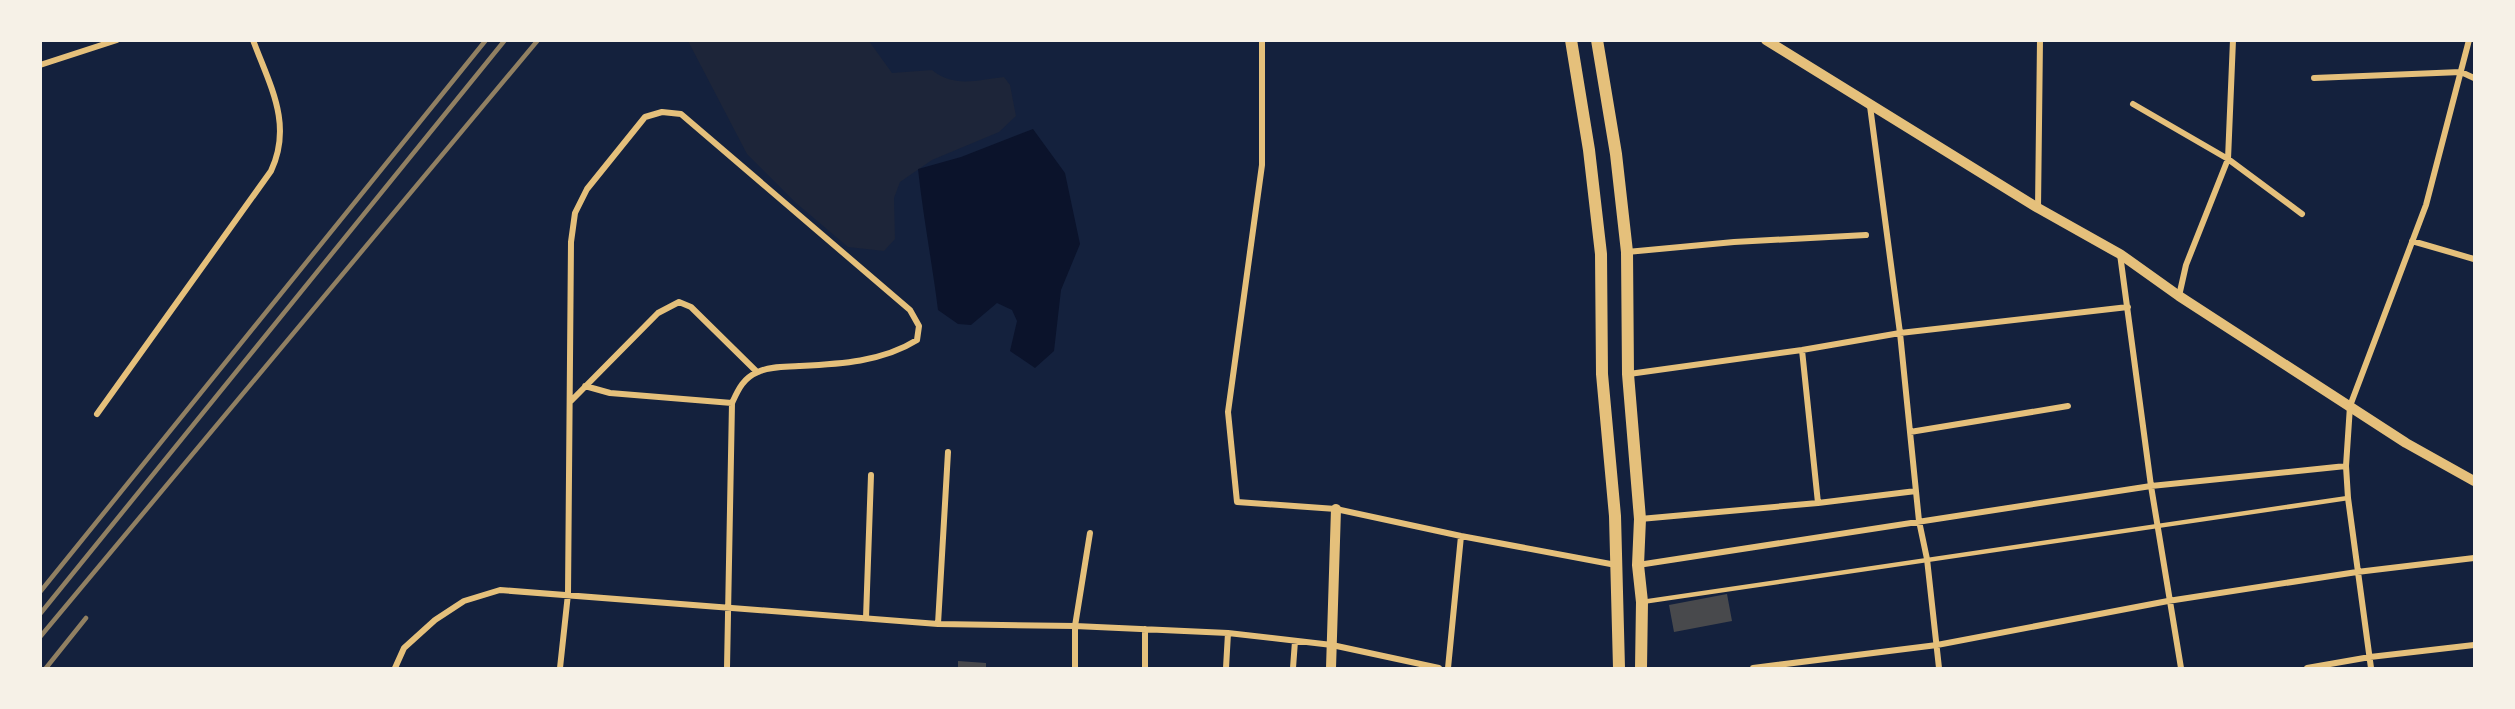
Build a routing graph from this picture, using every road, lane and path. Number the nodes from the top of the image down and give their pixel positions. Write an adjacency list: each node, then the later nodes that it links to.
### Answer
1 (117, 40): 10 (street)
2 (253, 40): 35 (street)
3 (1262, 40): 45 (street)
4 (1571, 40): 54 (main road)
5 (1597, 40): 21 (main road)
6 (1766, 40): 15 (street)
7 (2040, 40): 17 (street)
8 (2233, 40): 16 (street)
9 (2469, 40): 11 (street)
10 (40, 65)
11 (2461, 72): 12 (street); 13 (street); 20 (street)
12 (2314, 78)
13 (2475, 78)
14 (2133, 104): 16 (street)
15 (1870, 106): 17 (street); 26 (street)
16 (2228, 159): 18 (street); 24 (street)
17 (2038, 208): 22 (street)
18 (2302, 214)
19 (1866, 235): 21 (street)
20 (2412, 241): 23 (street); 34 (street)
21 (1627, 252): 29 (main road)
22 (2120, 254): 24 (street); 25 (street)
23 (2475, 259)
24 (2179, 296): 34 (street)
25 (2128, 307): 26 (street); 41 (street)
26 (1899, 333): 27 (street); 36 (street)
27 (1803, 350): 29 (street); 44 (street)
28 (757, 372): 30 (street); 31 (street); 32 (street)
29 (1628, 374): 46 (main road)
30 (585, 386): 31 (street); 32 (street)
31 (569, 402): 56 (street)
32 (732, 403): 59 (street)
33 (2068, 406): 36 (street)
34 (2350, 406): 38 (street); 40 (street)
35 (97, 414)
36 (1910, 432): 42 (street)
37 (948, 452): 61 (street)
38 (2346, 466): 41 (street); 43 (street)
39 (871, 475): 60 (street)
40 (2475, 481)
41 (2151, 486): 47 (street); 48 (street)
42 (1916, 491): 44 (street); 47 (street)
43 (2348, 498): 48 (lane); 55 (street)
44 (1818, 503): 46 (street)
45 (1336, 509): 50 (street); 66 (street)
46 (1640, 519): 53 (main road)
47 (1919, 521): 52 (street); 53 (street)
48 (2157, 527): 52 (lane); 57 (street)
49 (1090, 533): 62 (street)
50 (1461, 536): 54 (street); 79 (street)
51 (2475, 558): 55 (street)
52 (1926, 559): 58 (lane); 67 (street)
53 (1638, 565): 58 (main road)
54 (1616, 566): 80 (main road)
55 (2357, 572): 57 (street); 69 (street)
56 (568, 594): 59 (street); 70 (street); 71 (street)
57 (2168, 601): 67 (street); 84 (street)
58 (1642, 602): 81 (main road)
59 (729, 607): 60 (street); 72 (street)
60 (866, 618): 61 (street)
61 (938, 624): 62 (street)
62 (1075, 626): 63 (street); 73 (street)
63 (1144, 629): 64 (street); 74 (street)
64 (1228, 633): 65 (street); 75 (street)
65 (1295, 641): 66 (street); 76 (street)
66 (1332, 645): 77 (street); 78 (street)
67 (1937, 645): 82 (street); 83 (street)
68 (2475, 645): 69 (street)
69 (2370, 657): 85 (street); 86 (street)
70 (395, 669)
71 (560, 669)
72 (727, 669)
73 (1075, 669)
74 (1145, 669)
75 (1226, 669)
76 (1293, 669)
77 (1331, 669)
78 (1439, 669)
79 (1448, 669)
80 (1619, 669)
81 (1641, 669)
82 (1753, 669)
83 (1940, 669)
84 (2181, 669)
85 (2307, 669)
86 (2371, 669)

